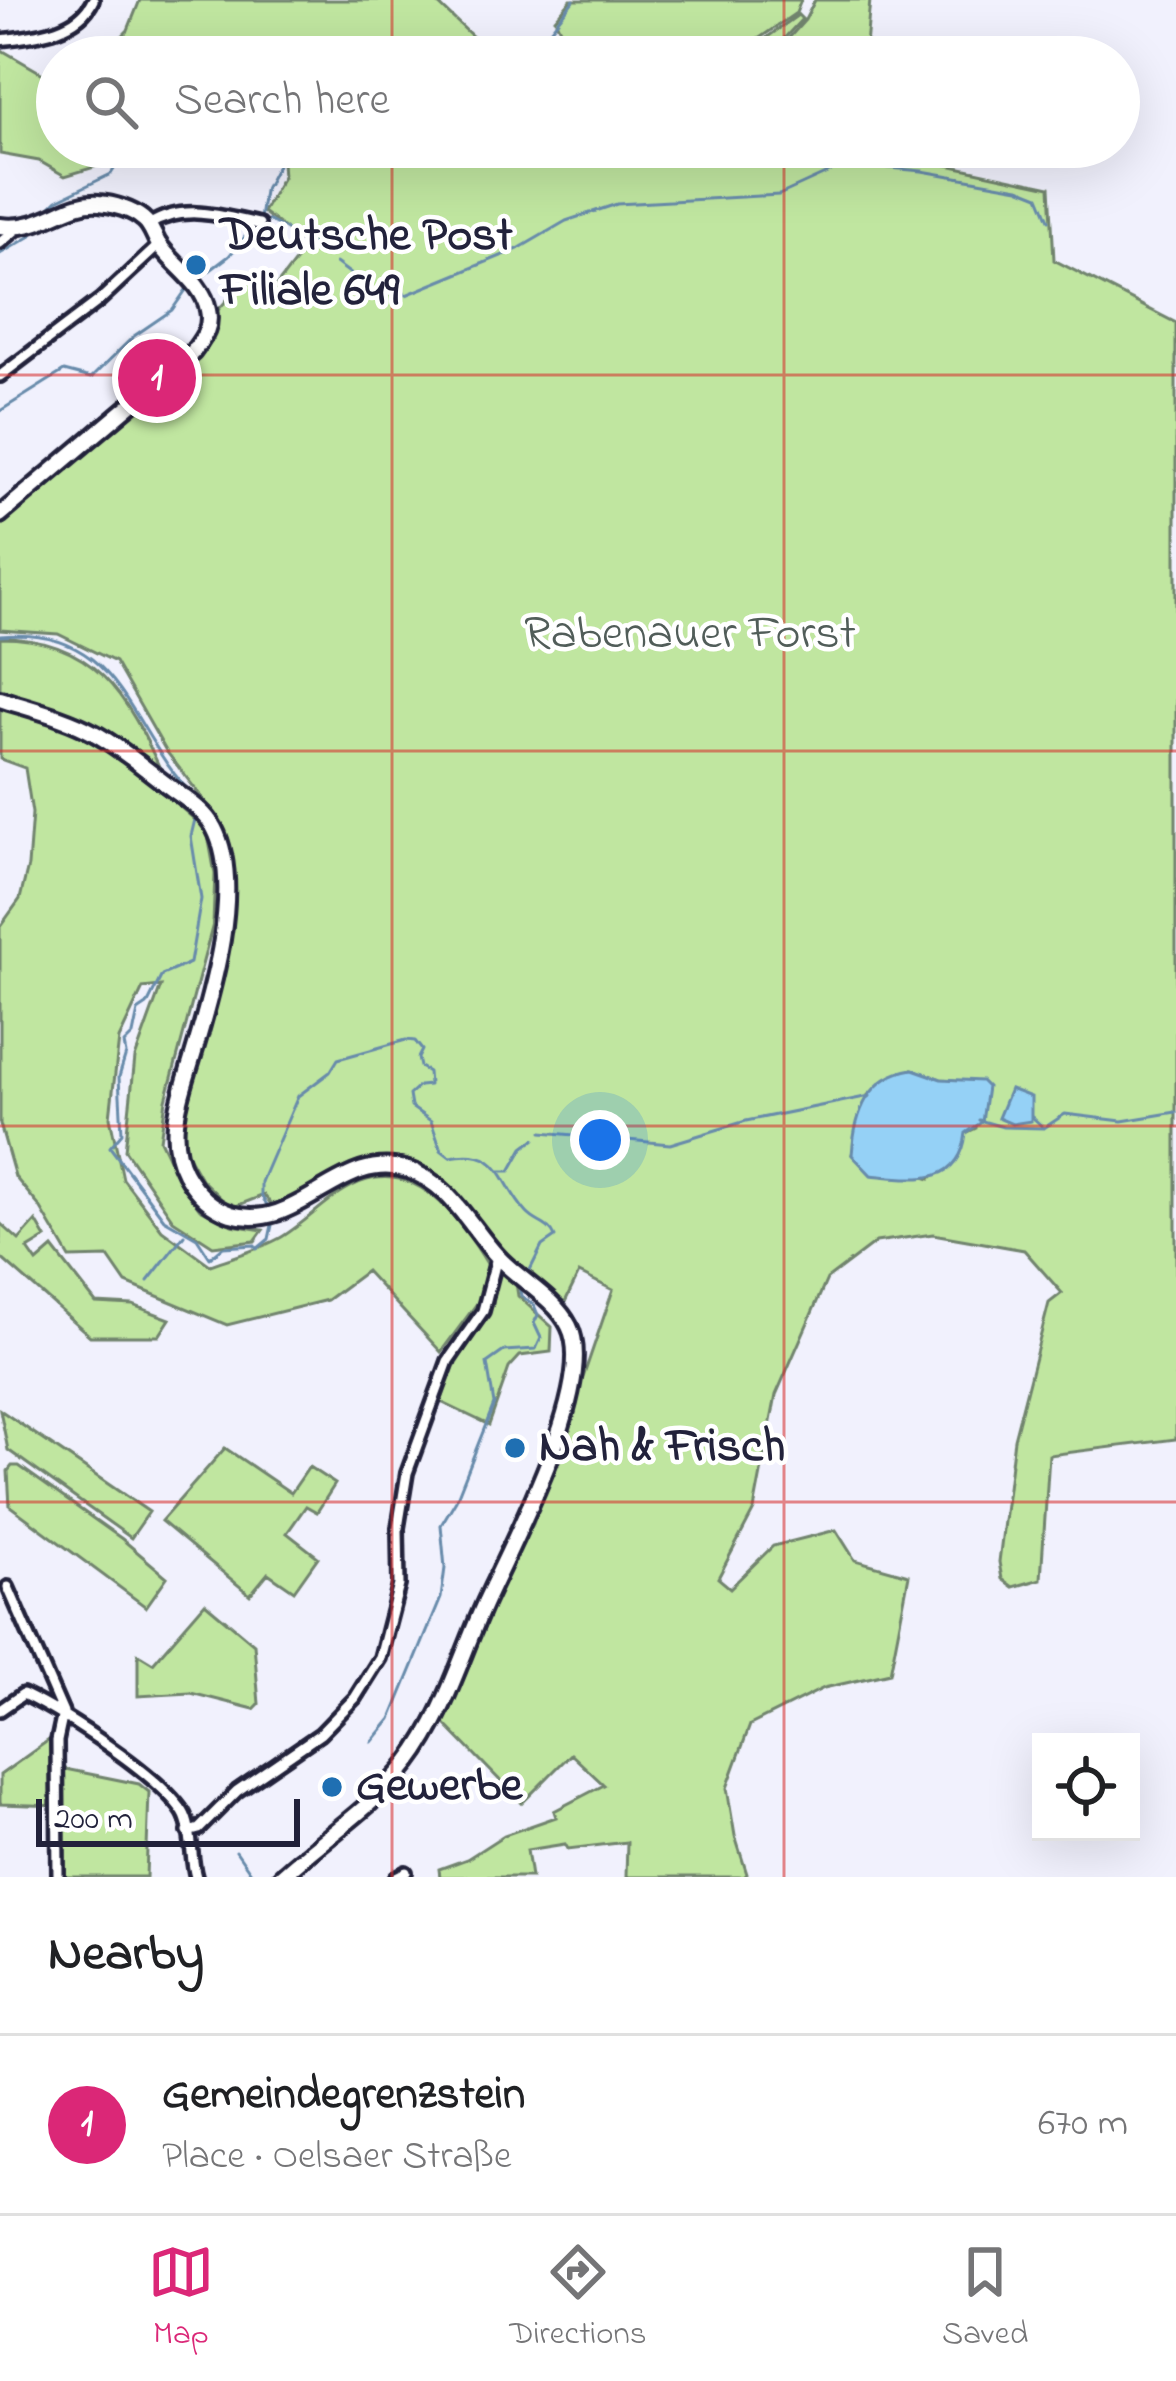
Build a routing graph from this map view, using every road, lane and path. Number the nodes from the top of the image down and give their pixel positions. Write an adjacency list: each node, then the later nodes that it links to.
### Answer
1 (93, 0): 2 (street)
2 (0, 40)
3 (255, 223): 4 (street)
4 (148, 225): 6 (main road); 8 (main road)
5 (0, 226): 6 (main road)
6 (18, 228): 7 (street)
7 (0, 243)
8 (159, 245): 9 (street); 10 (main road)
9 (0, 376)
10 (0, 515)
11 (0, 699): 12 (main road)
12 (497, 1257): 16 (street); 17 (main road)
13 (8, 1587): 15 (street)
14 (0, 1710): 15 (street)
15 (63, 1713): 16 (street); 18 (street)
16 (188, 1832): 19 (street)
17 (288, 1875)
18 (58, 1877)
19 (196, 1877)

